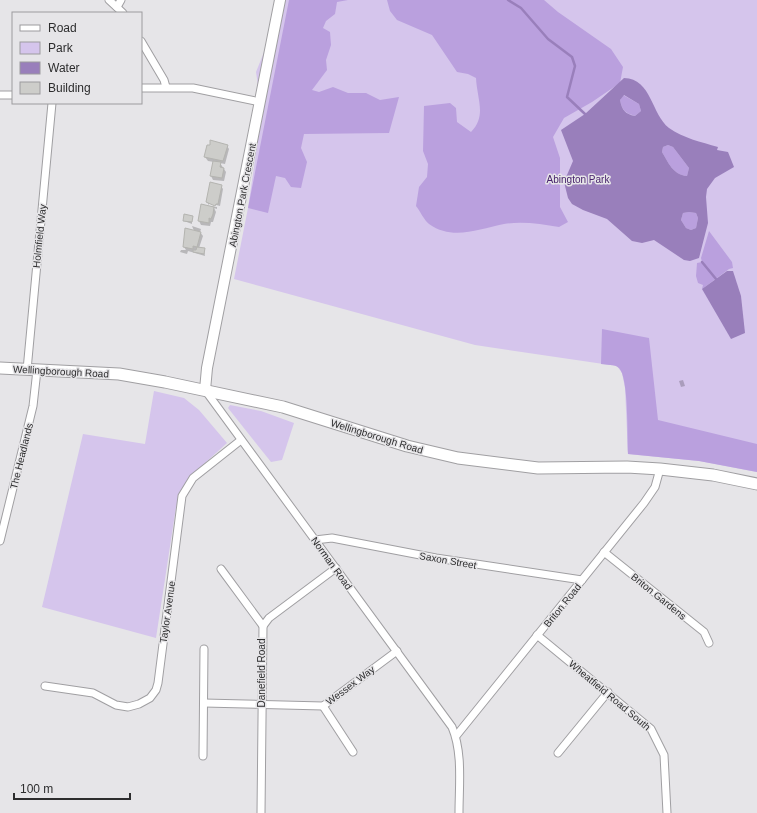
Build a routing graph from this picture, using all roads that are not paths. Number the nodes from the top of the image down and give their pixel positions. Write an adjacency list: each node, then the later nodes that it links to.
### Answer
1 (109, 0): 4 (street)
2 (121, 0): 4 (street)
3 (280, 0): 11 (street, Abington Park Crescent)
4 (117, 7): 5 (street)
5 (122, 12)
6 (142, 43): 7 (street)
7 (166, 87): 8 (street); 11 (street)
8 (142, 88)
9 (12, 94): 10 (street)
10 (0, 95)
11 (260, 102): 15 (street, Abington Park Crescent)
12 (52, 104): 14 (street, Holmfield Way)
13 (0, 368): 14 (main road, Wellingborough Road)
14 (32, 370): 15 (main road, Wellingborough Road); 20 (street, The Headlands)
15 (205, 390): 16 (street, Norman Road); 17 (main road, Wellingborough Road)
16 (240, 440): 19 (street, Norman Road); 30 (street, Taylor Avenue)
17 (660, 469): 18 (main road, Wellingborough Road); 21 (street, Briton Road)
18 (757, 484)
19 (315, 540): 22 (street, Norman Road); 24 (street, Saxon Street)
20 (0, 541)
21 (604, 552): 24 (street, Briton Road); 27 (street, Briton Gardens)
22 (336, 568): 25 (street, Danefield Road); 29 (street, Norman Road)
23 (221, 569): 25 (street)
24 (582, 580): 26 (street, Briton Road)
25 (263, 626): 33 (street, Danefield Road)
26 (537, 635): 31 (street, Wheatfield Road South); 35 (street, Briton Road)
27 (709, 643)
28 (204, 649): 32 (street)
29 (397, 651): 34 (street, Wessex Way); 35 (street, Norman Road)
30 (45, 686)
31 (608, 692): 37 (street); 41 (street, Wheatfield Road South)
32 (204, 703): 33 (street, Wessex Way); 38 (street)
33 (261, 704): 34 (street, Wessex Way); 39 (street, Danefield Road)
34 (323, 706): 36 (street)
35 (456, 736): 40 (street, Norman Road)
36 (353, 752)
37 (558, 753)
38 (203, 756)
39 (261, 813)
40 (459, 813)
41 (667, 813)

